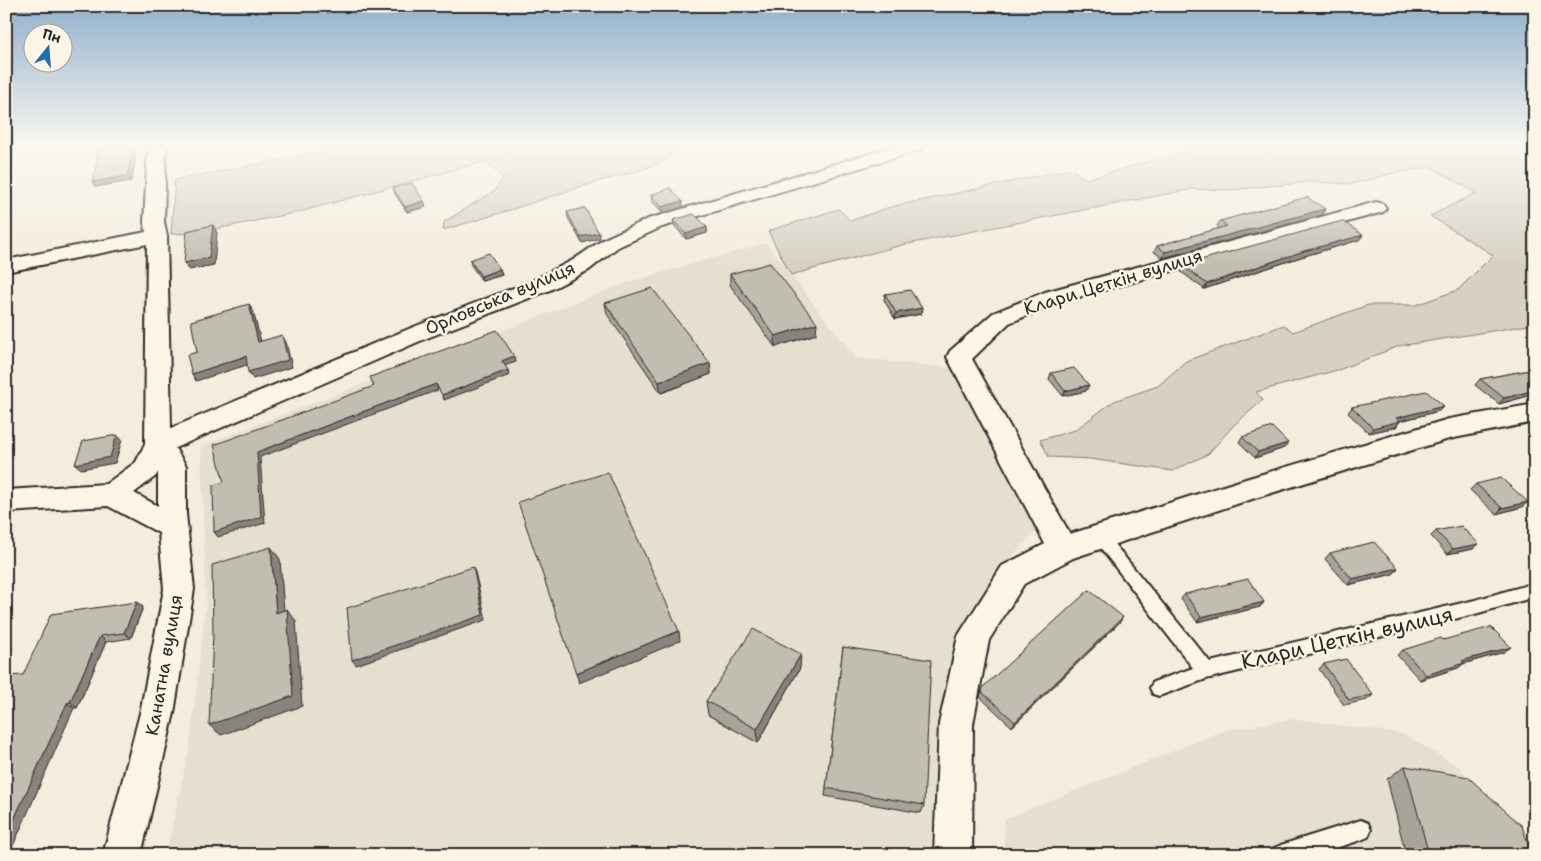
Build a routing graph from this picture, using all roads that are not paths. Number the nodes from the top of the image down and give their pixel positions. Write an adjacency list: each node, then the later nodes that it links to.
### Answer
1 (157, 186): 4 (street)
2 (779, 186): 7 (street, Орловська вулиця)
3 (1376, 208): 12 (street, Клари Цеткін вулиця)
4 (157, 236): 5 (street); 7 (street)
5 (6, 266)
6 (1535, 413): 11 (street)
7 (158, 444): 8 (street); 10 (street, Канатна вулиця)
8 (112, 495): 9 (street); 10 (street)
9 (6, 501)
10 (173, 527): 17 (street, Канатна вулиця)
11 (1101, 538): 12 (street); 14 (lane)
12 (1063, 549): 18 (street)
13 (1535, 590): 14 (lane, Клари Цеткін вулиця)
14 (1206, 671): 15 (lane, Клари Цеткін вулиця)
15 (1159, 688)
16 (1361, 830): 19 (lane)
17 (122, 855)
18 (953, 855)
19 (1281, 855)

